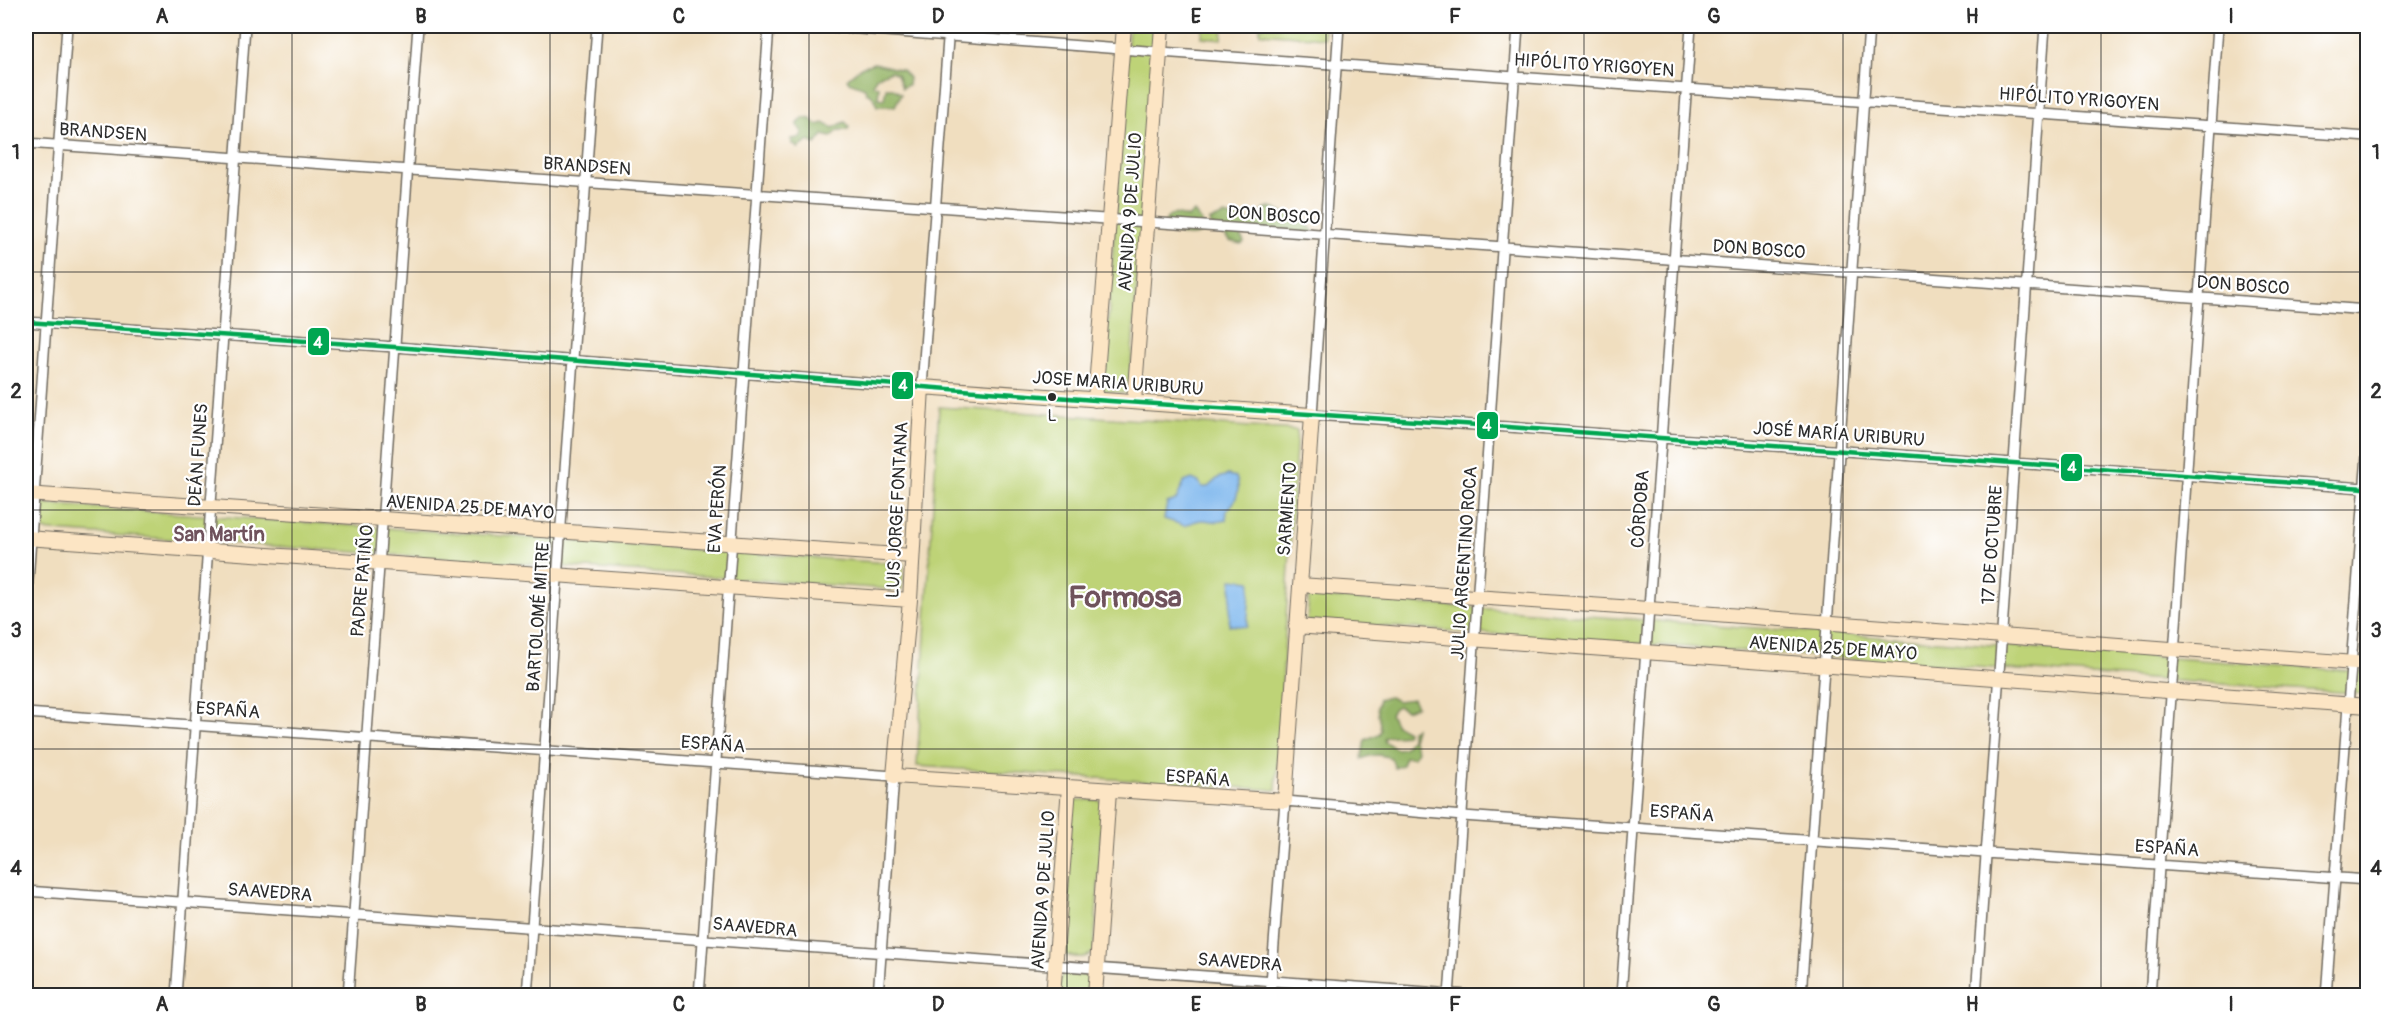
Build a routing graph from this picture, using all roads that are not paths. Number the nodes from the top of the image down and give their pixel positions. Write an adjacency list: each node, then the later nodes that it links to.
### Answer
1 (67, 26): 27 (street)
2 (245, 26): 28 (street, DEÁN FUNES)
3 (418, 26): 29 (street, PADRE PATIÑO)
4 (597, 26): 30 (street, BARTOLOMÉ MITRE)
5 (769, 26): 31 (street, EVA PERÓN)
6 (819, 26): 16 (street, HIPÓLITO YRIGOYEN)
7 (949, 26): 16 (street, LUIS JORGE FONTANA)
8 (1124, 26): 17 (main road, AVENIDA 9 DE JULIO)
9 (1162, 26): 18 (main road, AVENIDA 9 DE JULIO)
10 (1339, 26): 19 (street, SARMIENTO)
11 (1518, 26): 20 (street, JULIO ARGENTINO ROCA)
12 (1691, 26): 21 (street, CÓRDOBA)
13 (1869, 26): 22 (street)
14 (2045, 26): 23 (street, 17 DE OCTUBRE)
15 (2218, 26): 24 (street)
16 (948, 36): 17 (street, HIPÓLITO YRIGOYEN); 32 (street, LUIS JORGE FONTANA)
17 (1122, 48): 18 (street, HIPÓLITO YRIGOYEN); 33 (main road, AVENIDA 9 DE JULIO)
18 (1160, 52): 19 (street, HIPÓLITO YRIGOYEN); 34 (main road, AVENIDA 9 DE JULIO)
19 (1336, 64): 20 (street, HIPÓLITO YRIGOYEN); 35 (street, SARMIENTO)
20 (1515, 75): 21 (street, HIPÓLITO YRIGOYEN); 36 (street, JULIO ARGENTINO ROCA)
21 (1686, 88): 22 (street, HIPÓLITO YRIGOYEN); 37 (street, CÓRDOBA)
22 (1864, 101): 23 (street, HIPÓLITO YRIGOYEN); 38 (street)
23 (2039, 113): 24 (street, HIPÓLITO YRIGOYEN); 39 (street, 17 DE OCTUBRE)
24 (2211, 125): 25 (street, HIPÓLITO YRIGOYEN); 40 (street)
25 (2367, 136)
26 (26, 143): 27 (street, BRANDSEN)
27 (58, 145): 28 (street, BRANDSEN); 43 (street)
28 (236, 158): 29 (street, BRANDSEN); 44 (street, DEÁN FUNES)
29 (408, 170): 30 (street, BRANDSEN); 45 (street, PADRE PATIÑO)
30 (585, 183): 31 (street, BRANDSEN); 46 (street, BARTOLOMÉ MITRE)
31 (758, 195): 32 (street, BRANDSEN); 47 (street, EVA PERÓN)
32 (936, 207): 33 (street, BRANDSEN); 48 (street, LUIS JORGE FONTANA)
33 (1110, 220): 34 (street, BRANDSEN); 49 (main road, AVENIDA 9 DE JULIO)
34 (1147, 222): 35 (street, DON BOSCO); 50 (main road, AVENIDA 9 DE JULIO)
35 (1325, 235): 36 (street, DON BOSCO); 51 (street, SARMIENTO)
36 (1504, 247): 37 (street, DON BOSCO); 52 (street, JULIO ARGENTINO ROCA)
37 (1675, 259): 38 (street, DON BOSCO); 53 (street, CÓRDOBA)
38 (1853, 272): 39 (street, DON BOSCO); 55 (street)
39 (2027, 285): 40 (street, DON BOSCO); 56 (street, 17 DE OCTUBRE)
40 (2199, 298): 41 (street, DON BOSCO); 57 (street)
41 (2367, 310)
42 (26, 322): 43 (street)
43 (46, 323): 44 (street); 59 (street)
44 (224, 336): 45 (street); 60 (street, DEÁN FUNES)
45 (395, 347): 46 (street); 61 (street, PADRE PATIÑO)
46 (573, 360): 47 (street); 62 (street, BARTOLOMÉ MITRE)
47 (744, 373): 48 (street); 64 (street, EVA PERÓN)
48 (922, 387): 49 (main road, JOSE MARIA URIBURU); 66 (main road, LUIS JORGE FONTANA)
49 (1095, 400): 50 (main road, JOSE MARIA URIBURU)
50 (1134, 402): 51 (main road, JOSE MARIA URIBURU)
51 (1312, 415): 52 (street, JOSÉ MARÍA URIBURU); 69 (main road, SARMIENTO)
52 (1490, 426): 53 (street, JOSÉ MARÍA URIBURU); 71 (street, JULIO ARGENTINO ROCA)
53 (1662, 438): 55 (street, JOSÉ MARÍA URIBURU); 73 (street, CÓRDOBA)
54 (2367, 442): 58 (street)
55 (1840, 451): 56 (street, JOSÉ MARÍA URIBURU); 75 (street)
56 (2015, 464): 57 (street, JOSÉ MARÍA URIBURU); 77 (street, 17 DE OCTUBRE)
57 (2186, 477): 58 (street, JOSÉ MARÍA URIBURU); 79 (street)
58 (2364, 488): 81 (street)
59 (30, 494): 60 (main road, AVENIDA 25 DE MAYO); 63 (street)
60 (211, 507): 61 (main road, AVENIDA 25 DE MAYO); 65 (street, DEÁN FUNES)
61 (383, 519): 62 (main road, AVENIDA 25 DE MAYO); 67 (street, PADRE PATIÑO)
62 (561, 531): 64 (main road, AVENIDA 25 DE MAYO); 68 (street, BARTOLOMÉ MITRE)
63 (28, 538): 65 (main road); 74 (street)
64 (732, 543): 66 (main road, AVENIDA 25 DE MAYO); 70 (street, EVA PERÓN)
65 (208, 551): 67 (main road); 89 (street, DEÁN FUNES)
66 (912, 556): 72 (main road, LUIS JORGE FONTANA)
67 (380, 563): 68 (main road); 90 (street, PADRE PATIÑO)
68 (558, 575): 70 (main road); 91 (street, BARTOLOMÉ MITRE)
69 (1300, 585): 71 (main road, AVENIDA 25 DE MAYO); 76 (main road, SARMIENTO)
70 (728, 587): 72 (main road); 92 (street, EVA PERÓN)
71 (1478, 598): 73 (main road, AVENIDA 25 DE MAYO); 78 (street, JULIO ARGENTINO ROCA)
72 (910, 600): 93 (main road, LUIS JORGE FONTANA)
73 (1649, 609): 75 (main road, AVENIDA 25 DE MAYO); 80 (street, CÓRDOBA)
74 (26, 610)
75 (1827, 622): 77 (main road, AVENIDA 25 DE MAYO); 83 (street)
76 (1296, 626): 78 (main road, AVENIDA 25 DE MAYO); 96 (main road, SARMIENTO)
77 (2002, 636): 79 (main road, AVENIDA 25 DE MAYO); 84 (street, 17 DE OCTUBRE)
78 (1475, 640): 80 (main road, AVENIDA 25 DE MAYO); 97 (street, JULIO ARGENTINO ROCA)
79 (2174, 649): 81 (main road, AVENIDA 25 DE MAYO); 85 (street)
80 (1646, 652): 83 (main road, AVENIDA 25 DE MAYO); 98 (street, CÓRDOBA)
81 (2350, 663): 82 (main road, AVENIDA 25 DE MAYO); 86 (street)
82 (2367, 664)
83 (1824, 666): 84 (main road, AVENIDA 25 DE MAYO); 99 (street)
84 (1999, 679): 85 (main road, AVENIDA 25 DE MAYO); 100 (street, 17 DE OCTUBRE)
85 (2170, 692): 86 (main road, AVENIDA 25 DE MAYO); 101 (street)
86 (2346, 705): 87 (main road, AVENIDA 25 DE MAYO); 102 (street)
87 (2367, 706)
88 (26, 713): 89 (street, ESPAÑA)
89 (196, 725): 90 (street, ESPAÑA); 105 (street, DEÁN FUNES)
90 (366, 737): 91 (street, ESPAÑA); 106 (street, PADRE PATIÑO)
91 (545, 750): 92 (street, ESPAÑA); 107 (street, BARTOLOMÉ MITRE)
92 (716, 762): 93 (street, ESPAÑA); 108 (street, EVA PERÓN)
93 (894, 776): 94 (main road, ESPAÑA); 109 (street, LUIS JORGE FONTANA)
94 (1069, 787): 95 (main road, ESPAÑA); 110 (main road, AVENIDA 9 DE JULIO)
95 (1109, 790): 96 (main road, ESPAÑA); 111 (main road)
96 (1285, 801): 97 (street, ESPAÑA); 112 (street, SARMIENTO)
97 (1463, 816): 98 (street, ESPAÑA); 113 (street, JULIO ARGENTINO ROCA)
98 (1633, 828): 99 (street, ESPAÑA); 123 (street, CÓRDOBA)
99 (1812, 840): 100 (street, ESPAÑA); 124 (street)
100 (1986, 853): 101 (street, ESPAÑA); 125 (street, 17 DE OCTUBRE)
101 (2158, 866): 102 (street, ESPAÑA); 126 (street)
102 (2334, 877): 103 (street, ESPAÑA); 127 (street)
103 (2367, 880)
104 (26, 891): 105 (street, SAAVEDRA)
105 (182, 902): 106 (street, SAAVEDRA); 114 (street, DEÁN FUNES)
106 (354, 914): 107 (street, SAAVEDRA); 115 (street, PADRE PATIÑO)
107 (532, 927): 108 (street, SAAVEDRA); 116 (street, BARTOLOMÉ MITRE)
108 (703, 939): 109 (street, SAAVEDRA); 117 (street, EVA PERÓN)
109 (881, 953): 110 (street, SAAVEDRA); 118 (street, LUIS JORGE FONTANA)
110 (1055, 965): 111 (street, SAAVEDRA); 119 (main road, AVENIDA 9 DE JULIO)
111 (1097, 968): 112 (street, SAAVEDRA); 120 (main road)
112 (1271, 981): 113 (street, SAAVEDRA); 121 (street, SARMIENTO)
113 (1449, 994): 122 (street, SAAVEDRA)
114 (176, 996)
115 (348, 996)
116 (527, 996)
117 (699, 996)
118 (878, 996)
119 (1053, 996)
120 (1095, 996)
121 (1270, 996)
122 (1482, 996)
123 (1621, 996)
124 (1801, 996)
125 (1976, 996)
126 (2150, 996)
127 (2326, 996)

